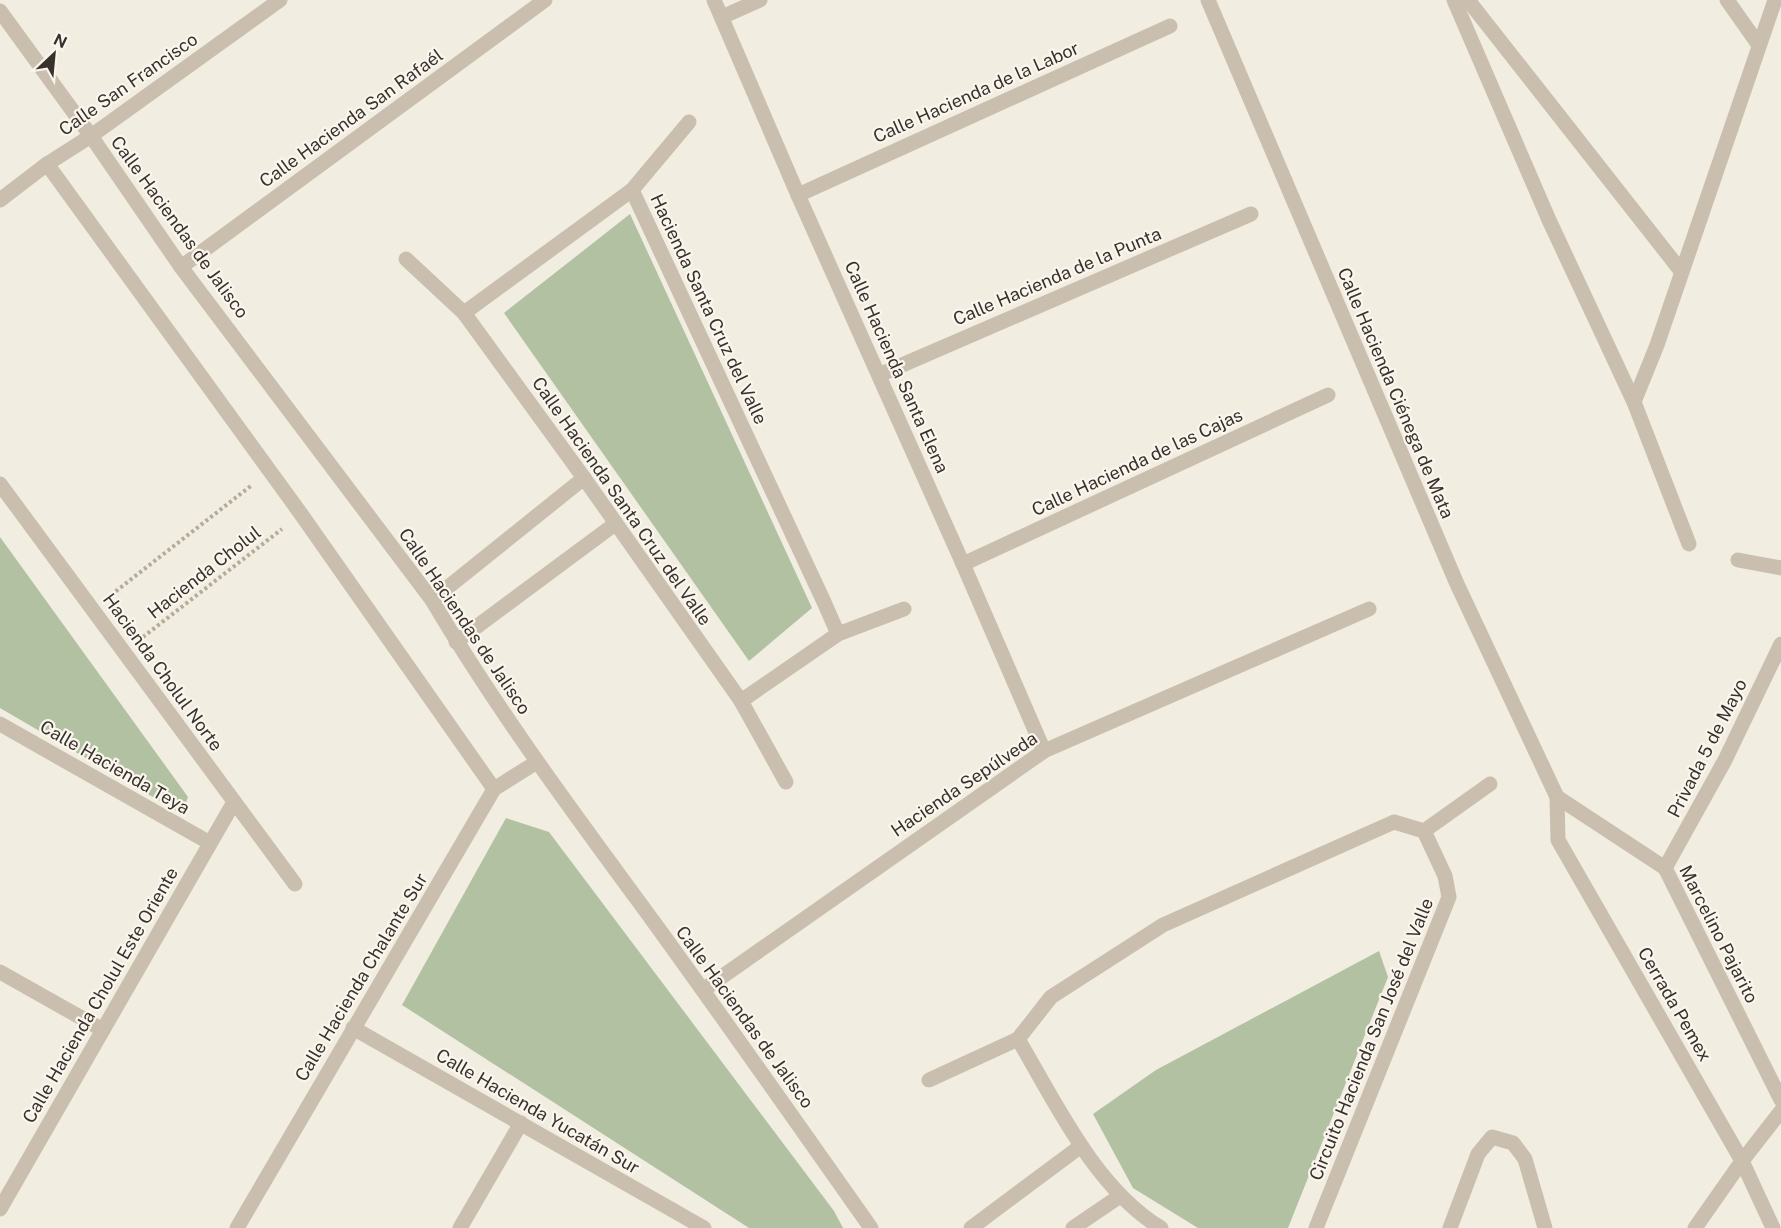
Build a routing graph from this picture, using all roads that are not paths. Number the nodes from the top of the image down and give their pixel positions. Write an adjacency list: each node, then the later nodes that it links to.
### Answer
1 (280, 0): 15 (street, Calle San Francisco)
2 (544, 0): 22 (street, Calle Hacienda San Rafaél)
3 (714, 0): 11 (street, Calle Hacienda Santa Elena)
4 (760, 0): 11 (street)
5 (1208, 0): 48 (street, Calle Hacienda Ciénega de Mata)
6 (1454, 0): 27 (street)
7 (1468, 0): 23 (street)
8 (1727, 0): 13 (street)
9 (1775, 0): 13 (street)
10 (0, 11): 15 (street, Calle Haciendas de Jalisco)
11 (722, 17): 18 (street, Calle Hacienda Santa Elena)
12 (1170, 26): 18 (street, Calle Hacienda de la Labor)
13 (1758, 44): 23 (street)
14 (689, 122): 17 (street)
15 (91, 136): 16 (street, Calle San Francisco); 22 (street, Calle Haciendas de Jalisco)
16 (47, 164): 19 (street, Calle San Francisco); 47 (street)
17 (632, 190): 24 (street, Hacienda Santa Cruz del Valle); 38 (street, Hacienda Santa Cruz del Valle)
18 (798, 195): 25 (street, Calle Hacienda Santa Elena)
19 (0, 200)
20 (1251, 214): 25 (street, Calle Hacienda de la Punta)
21 (406, 259): 24 (street, Calle Hacienda Santa Cruz del Valle)
22 (181, 267): 35 (street, Calle Haciendas de Jalisco)
23 (1681, 271): 27 (street)
24 (465, 313): 28 (street, Calle Hacienda Santa Cruz del Valle)
25 (879, 375): 33 (street, Calle Hacienda Santa Elena)
26 (1328, 395): 33 (street, Calle Hacienda de las Cajas)
27 (1634, 402): 31 (street)
28 (584, 478): 30 (street, Calle Hacienda Santa Cruz del Valle); 35 (street)
29 (0, 484): 49 (street, Hacienda Cholul Norte)
30 (615, 524): 39 (street); 41 (street, Calle Hacienda Santa Cruz del Valle)
31 (1689, 544)
32 (1738, 560): 34 (street)
33 (963, 564): 43 (street, Calle Hacienda Santa Elena)
34 (1781, 568)
35 (432, 600): 39 (street, Calle Haciendas de Jalisco)
36 (904, 609): 38 (street)
37 (1369, 609): 43 (street, Hacienda Sepúlveda)
38 (838, 634): 41 (street)
39 (456, 642): 44 (street, Calle Haciendas de Jalisco)
40 (1781, 644): 52 (street, Privada 5 de Mayo)
41 (741, 701): 45 (street, Calle Hacienda Santa Cruz del Valle)
42 (0, 724): 51 (street, Calle Hacienda Teya)
43 (1044, 751): 55 (street, Hacienda Sepúlveda)
44 (537, 762): 47 (street, Calle Hacienda Chalante Sur); 55 (street, Calle Haciendas de Jalisco)
45 (786, 782)
46 (1490, 784): 50 (street)
47 (494, 789): 56 (street, Calle Hacienda Chalante Sur)
48 (1557, 797): 52 (street, Marcelino Pajarito); 64 (street, Cerrada Pemex)
49 (234, 802): 51 (street, Calle Hacienda Cholul Este Oriente); 53 (street, Hacienda Cholul Norte)
50 (1424, 831): 58 (street); 74 (street, Circuito Hacienda San José del Valle)
51 (210, 843): 57 (street, Calle Hacienda Cholul Este Oriente)
52 (1665, 868): 60 (street, Marcelino Pajarito)
53 (295, 884)
54 (0, 972): 57 (street)
55 (703, 990): 70 (street, Calle Haciendas de Jalisco)
56 (353, 1028): 62 (street, Calle Hacienda Yucatán Sur); 68 (street, Calle Hacienda Chalante Sur)
57 (103, 1030): 66 (street, Calle Hacienda Cholul Este Oriente)
58 (1018, 1039): 59 (street); 63 (street)
59 (929, 1080)
60 (1781, 1100)
61 (1781, 1111): 64 (street)
62 (521, 1123): 67 (street, Calle Hacienda Yucatán Sur); 69 (street)
63 (1081, 1146): 65 (street); 71 (street)
64 (1742, 1161): 77 (street); 78 (street, Cerrada Pemex)
65 (1120, 1196): 72 (street); 73 (street)
66 (0, 1209)
67 (697, 1226)
68 (237, 1228)
69 (460, 1228)
70 (871, 1228)
71 (971, 1228)
72 (1073, 1228)
73 (1161, 1228)
74 (1316, 1228)
75 (1449, 1228): 76 (street)
76 (1545, 1228)
77 (1695, 1228)
78 (1773, 1228)

